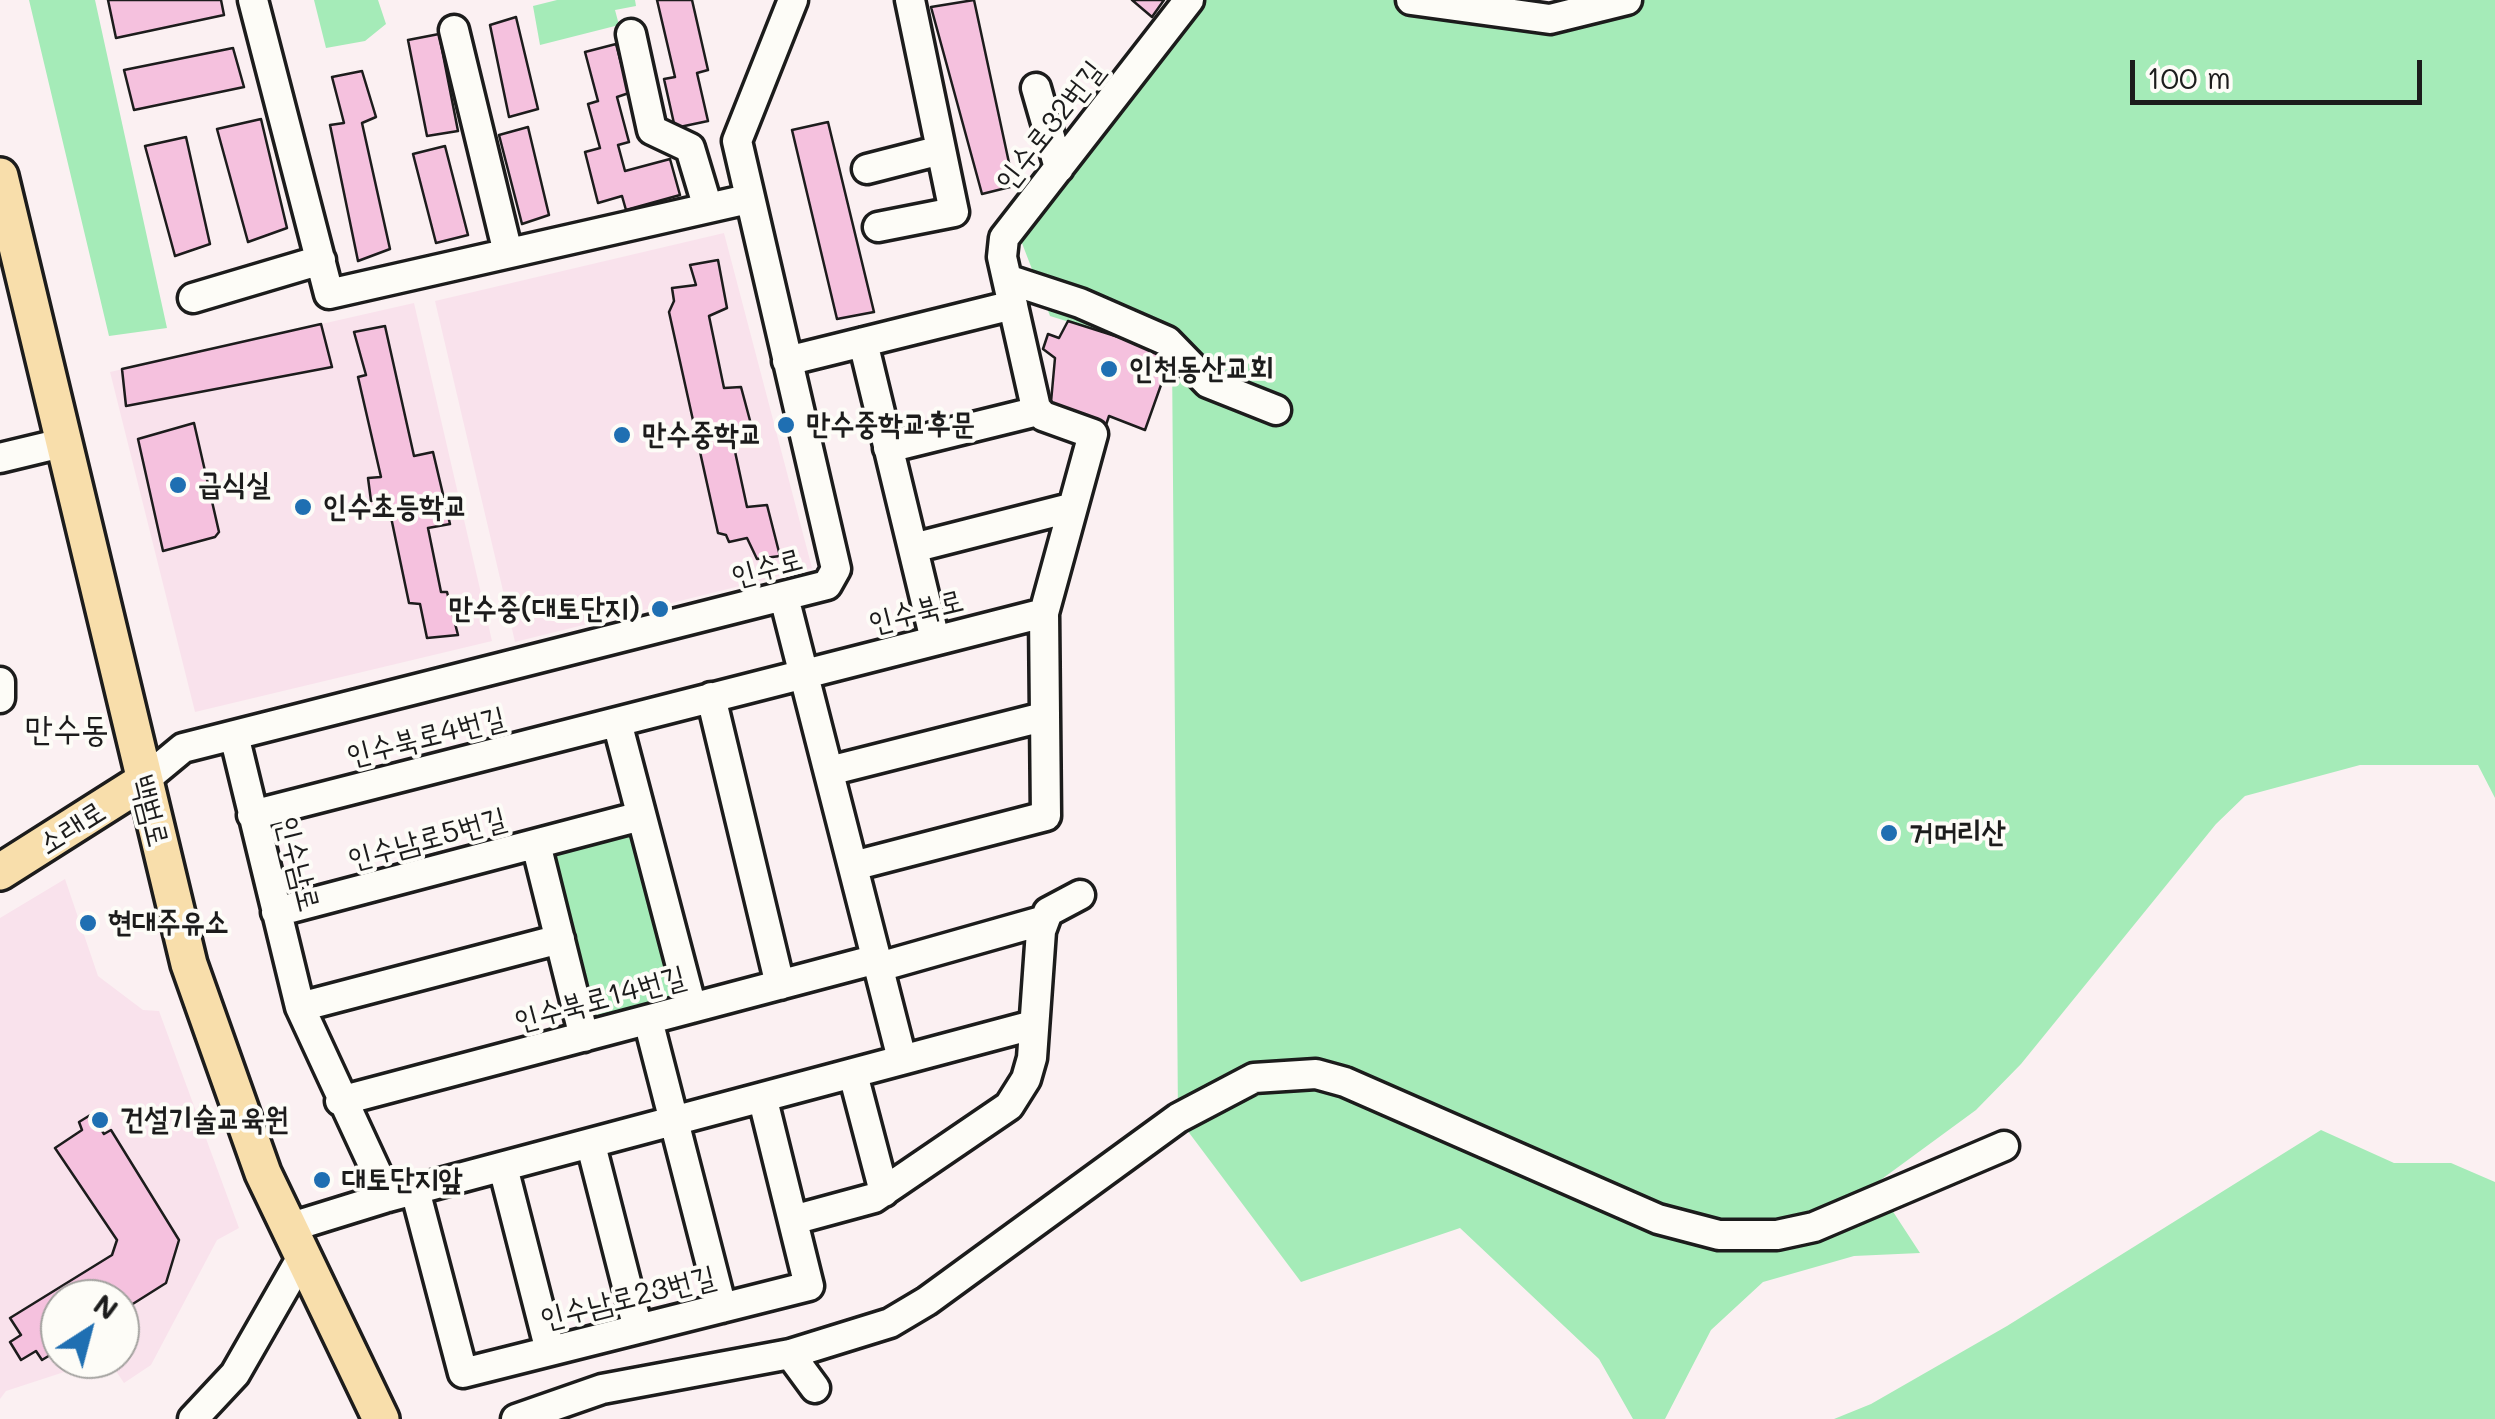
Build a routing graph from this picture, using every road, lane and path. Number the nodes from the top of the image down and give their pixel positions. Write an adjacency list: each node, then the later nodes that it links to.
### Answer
1 (253, 0): 18 (street)
2 (793, 0): 14 (street, 인수로)
3 (910, 0): 10 (street)
4 (1189, 0): 11 (street, 인수로32번길)
5 (1411, 0): 6 (street)
6 (1628, 0)
7 (454, 30): 17 (street)
8 (632, 34): 15 (street)
9 (1036, 88): 11 (street)
10 (941, 150): 12 (street); 16 (street)
11 (1059, 168): 19 (street, 인수로32번길)
12 (867, 169)
13 (0, 176): 25 (main road, 백범로)
14 (748, 198): 15 (street); 22 (street, 인수로)
15 (708, 208): 17 (street)
16 (878, 227)
17 (508, 253): 18 (street)
18 (321, 260): 20 (street)
19 (1010, 292): 21 (street); 23 (street); 24 (street, 인수로32번길)
20 (193, 298)
21 (863, 342): 22 (street); 26 (street)
22 (787, 361): 30 (street, 인수로)
23 (1276, 410)
24 (1038, 411): 26 (street); 28 (street)
25 (62, 443): 27 (street); 41 (main road, 백범로)
26 (888, 448): 29 (street)
27 (0, 458)
28 (1070, 508): 29 (street); 31 (street)
29 (913, 548): 32 (street)
30 (784, 597): 33 (street); 39 (street, 인수로)
31 (1044, 613): 32 (street, 인수북로); 37 (street)
32 (935, 640): 33 (street, 인수북로)
33 (804, 674): 36 (street, 인수북로4번길); 40 (street)
34 (0, 682): 35 (street)
35 (0, 698)
36 (711, 698): 38 (street, 인수북로4번길); 52 (street)
37 (1043, 717): 40 (street); 45 (street)
38 (616, 722): 42 (street, 인수북로4번길); 43 (street)
39 (234, 735): 41 (street, 인수로); 42 (street, 인수남로)
40 (829, 771): 45 (street)
41 (142, 782): 46 (main road, 소래로); 69 (main road, 백범로)
42 (252, 816): 48 (street, 인수남로)
43 (641, 816): 44 (street, 인수남로5번길); 54 (street)
44 (536, 844): 48 (street, 인수남로5번길); 50 (street, 인수남로5번길)
45 (853, 866): 51 (street)
46 (0, 872)
47 (1080, 894): 49 (street)
48 (276, 912): 53 (street, 인수남로)
49 (1045, 920): 51 (street); 56 (street)
50 (560, 938): 53 (street); 57 (street, 인수남로5번길)
51 (878, 963): 52 (street, 인수북로14번길); 58 (street)
52 (780, 985): 54 (street, 인수북로14번길)
53 (300, 1008): 61 (street, 인수남로)
54 (692, 1008): 55 (street, 인수북로14번길)
55 (648, 1020): 57 (street, 인수북로14번길); 62 (street)
56 (1033, 1026): 58 (street); 66 (street)
57 (584, 1036): 61 (street, 인수북로14번길)
58 (902, 1059): 59 (street)
59 (854, 1074): 60 (street); 66 (street)
60 (763, 1100): 62 (street); 68 (street)
61 (340, 1101): 67 (street, 인수남로)
62 (674, 1123): 63 (street); 70 (street)
63 (590, 1144): 65 (street); 71 (street)
64 (2004, 1146): 73 (street)
65 (503, 1167): 67 (street); 72 (street)
66 (884, 1192): 68 (street)
67 (401, 1193): 69 (street); 74 (street, 인수남로)
68 (793, 1220): 70 (street, 인수남로23번길)
69 (295, 1242): 76 (street); 77 (main road, 백범로)
70 (722, 1308): 71 (street, 인수남로23번길)
71 (638, 1329): 72 (street, 인수남로23번길)
72 (550, 1352): 74 (street, 인수남로23번길)
73 (790, 1354): 75 (street); 78 (street)
74 (463, 1373)
75 (815, 1388)
76 (193, 1419)
77 (381, 1419)
78 (516, 1419)

